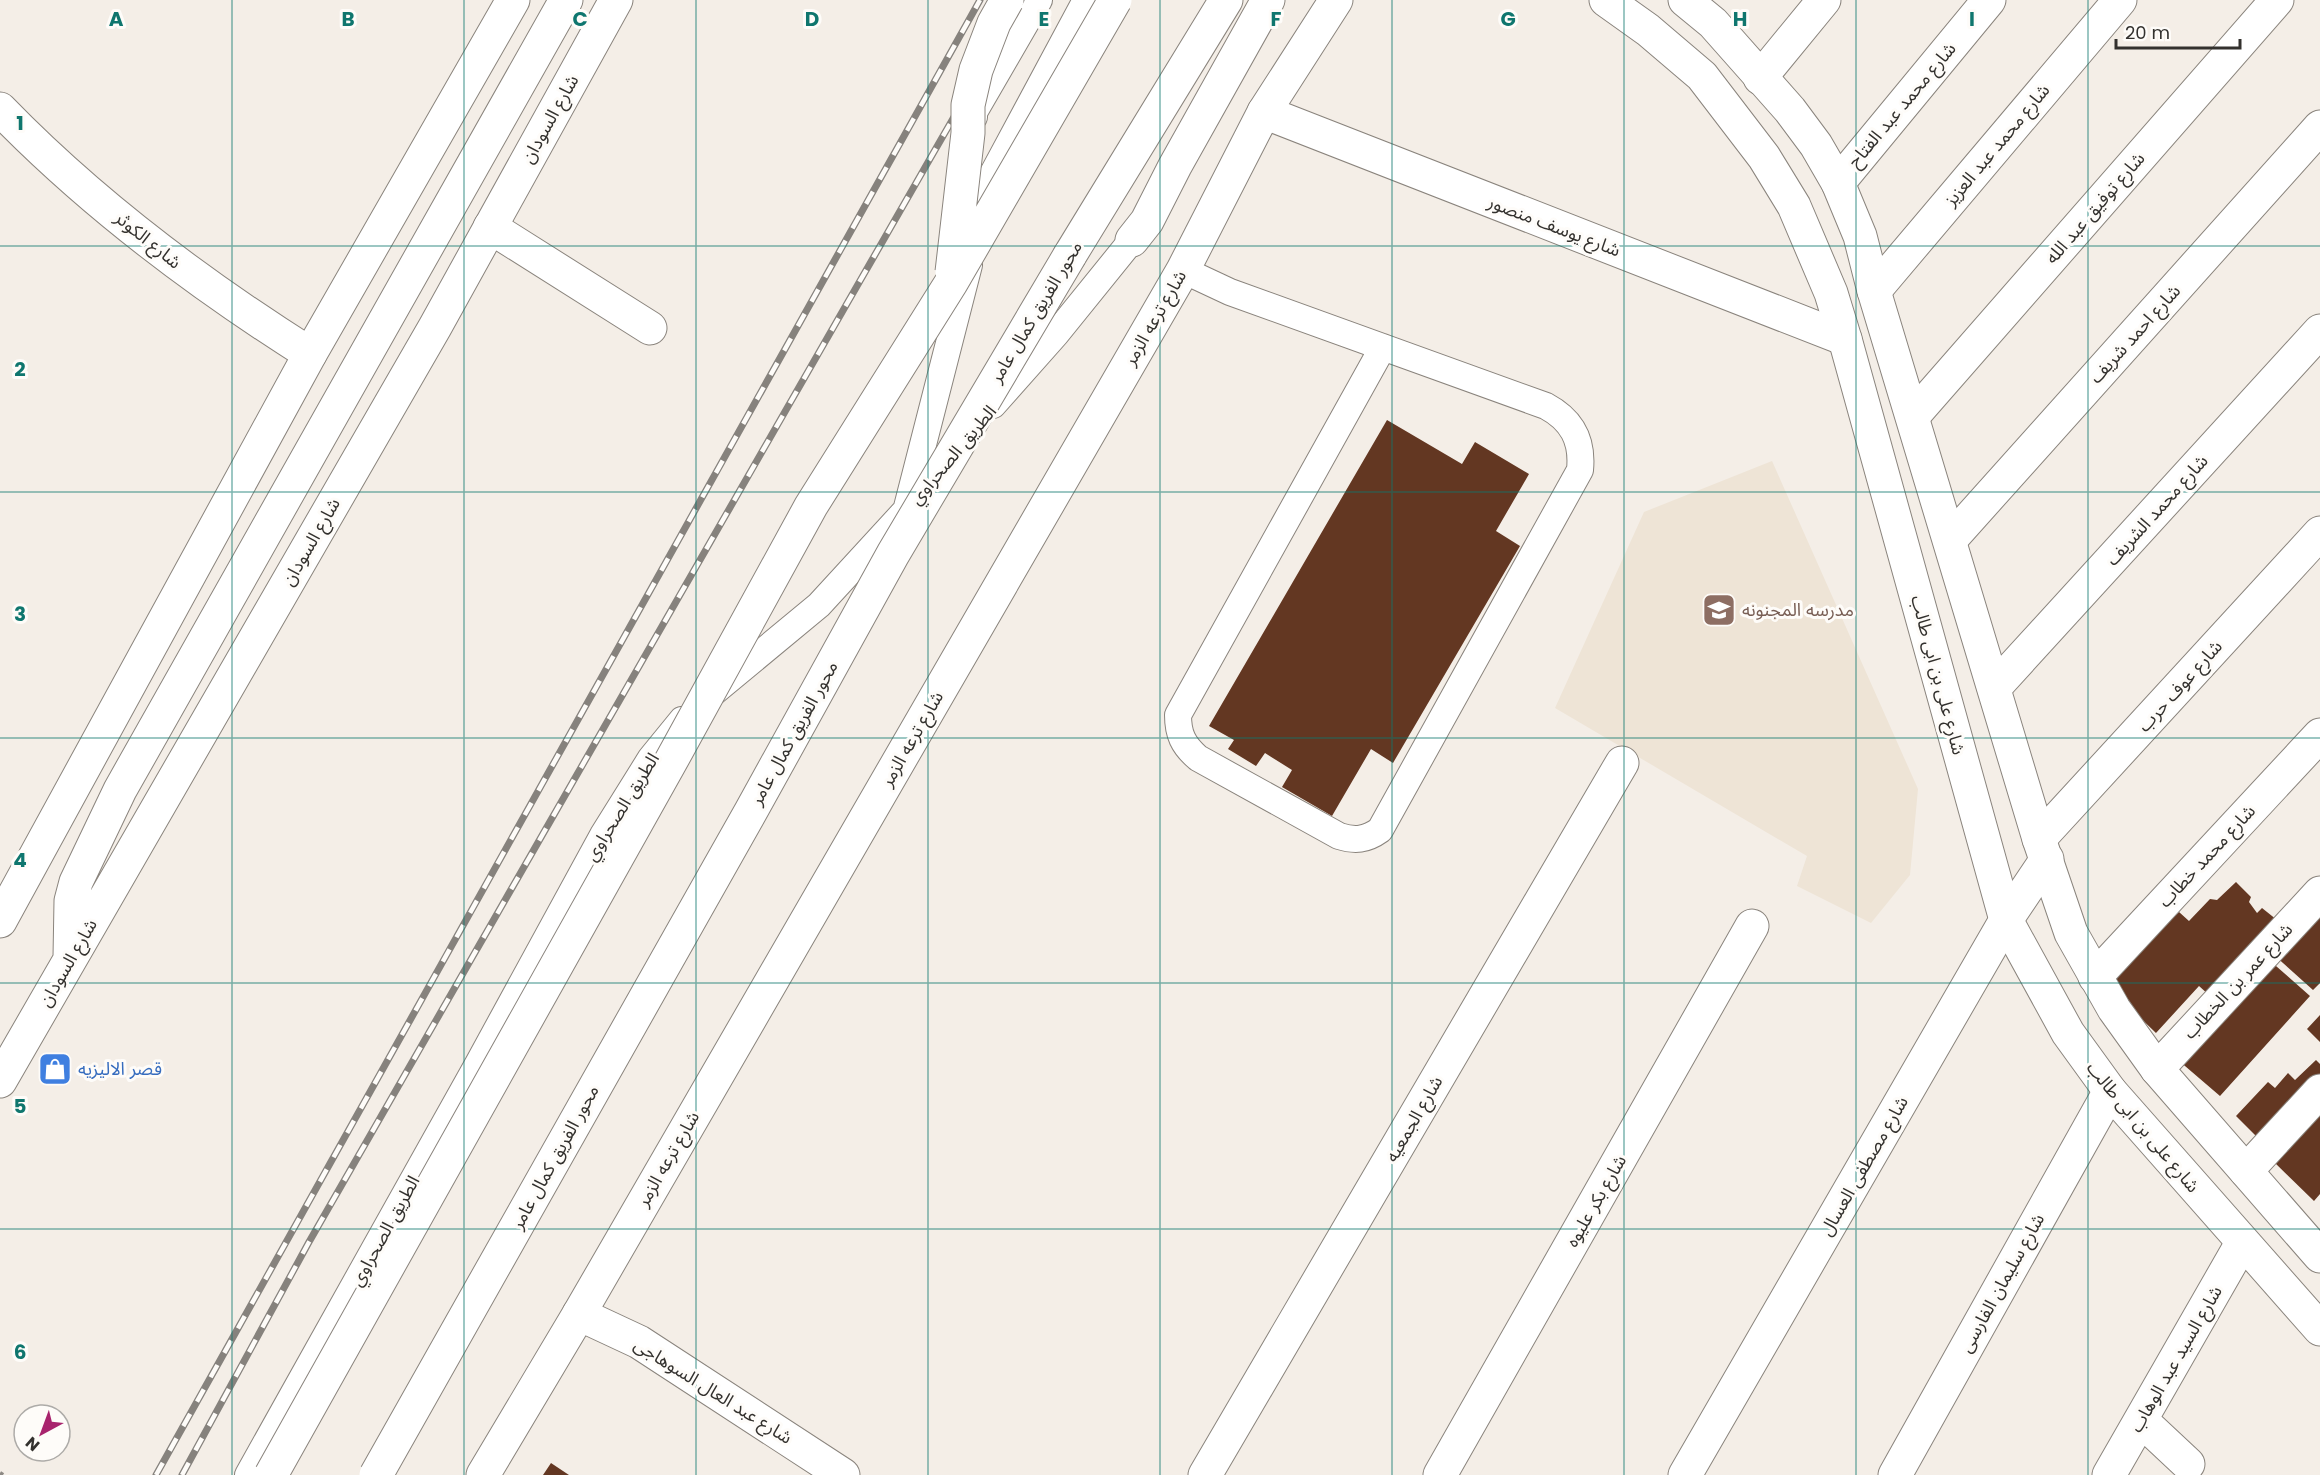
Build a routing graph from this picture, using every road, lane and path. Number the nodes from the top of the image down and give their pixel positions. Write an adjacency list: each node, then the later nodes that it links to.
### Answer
1 (513, 0): 32 (main road)
2 (566, 0): 45 (main road)
3 (616, 0): 22 (main road, شارع السودان)
4 (1007, 0): 26 (main road, bridge)
5 (1039, 0): 23 (lane)
6 (1086, 0): 23 (lane)
7 (1115, 0): 26 (main road, bridge)
8 (1226, 0): 61 (main road, محور الفريق كمال عامر, bridge)
9 (1268, 0): 24 (main road)
10 (1336, 0): 19 (main road, شارع ترعه الزمر)
11 (1606, 0): 30 (main road, شارع على بن ابى طالب)
12 (1686, 0): 17 (main road)
13 (1824, 0): 17 (main road)
14 (1989, 0): 21 (main road, شارع محمد عبد الفتاح)
15 (2120, 0): 27 (main road, شارع محمد عبد العزيز)
16 (2277, 0): 33 (main road, شارع توفيق عبد الله)
17 (1760, 78): 21 (main road)
18 (0, 109): 32 (main road, شارع الكوثر)
19 (1264, 112): 25 (main road, شارع ترعه الزمر); 30 (main road, شارع يوسف منصور)
20 (2320, 127): 36 (main road, شارع احمد شريف)
21 (1838, 183): 27 (main road)
22 (490, 227): 28 (main road); 45 (main road, شارع السودان)
23 (976, 238): 34 (lane)
24 (1132, 240): 34 (lane, الطريق الصحراوي)
25 (1183, 270): 31 (lane); 54 (main road, شارع ترعه الزمر)
26 (951, 283): 60 (main road, bridge)
27 (1874, 291): 33 (main road)
28 (650, 328)
29 (2320, 331): 37 (main road, شارع محمد الشريف)
30 (1845, 339): 42 (main road, شارع على بن ابى طالب)
31 (1383, 347): 31 (lane)
32 (310, 354): 43 (main road)
33 (1913, 416): 36 (main road)
34 (906, 511): 59 (lane, الطريق الصحراوي)
35 (2320, 533): 40 (main road, شارع عوف حرب)
36 (1950, 540): 37 (main road)
37 (1994, 688): 40 (main road)
38 (2320, 735): 46 (main road, شارع محمد خطاب)
39 (1622, 763): 64 (main road, شارع الجمعيه)
40 (2043, 849): 42 (main road, شارع مصطفى العسال); 46 (main road)
41 (2320, 893): 47 (main road, شارع عمر بن الخطاب)
42 (2006, 920): 49 (main road, شارع على بن ابى طالب); 66 (main road, شارع مصطفى العسال)
43 (0, 921)
44 (1752, 926): 65 (main road, شارع بكر عليوه)
45 (70, 962): 48 (main road, شارع السودان)
46 (2094, 977): 47 (main road)
47 (2157, 1069): 51 (main road)
48 (0, 1081)
49 (2110, 1091): 52 (main road, شارع على بن ابى طالب); 67 (main road, شارع سليمان الفارسى)
50 (2320, 1091): 51 (main road)
51 (2246, 1171): 53 (main road)
52 (2242, 1243): 55 (main road, شارع على بن ابى طالب); 56 (main road, شارع السيد عبد الوهاب)
53 (2320, 1256)
54 (579, 1314): 57 (main road, شارع عبد العال السوهاجى); 62 (main road, شارع ترعه الزمر)
55 (2320, 1329)
56 (2141, 1420): 58 (main road); 68 (main road, شارع السيد عبد الوهاب)
57 (800, 1463): 63 (main road, شارع عبد العال السوهاجى)
58 (2188, 1464)
59 (248, 1475)
60 (271, 1475)
61 (376, 1475)
62 (483, 1475)
63 (843, 1475)
64 (1205, 1475)
65 (1440, 1475)
66 (1685, 1475)
67 (1895, 1475)
68 (2109, 1475)

